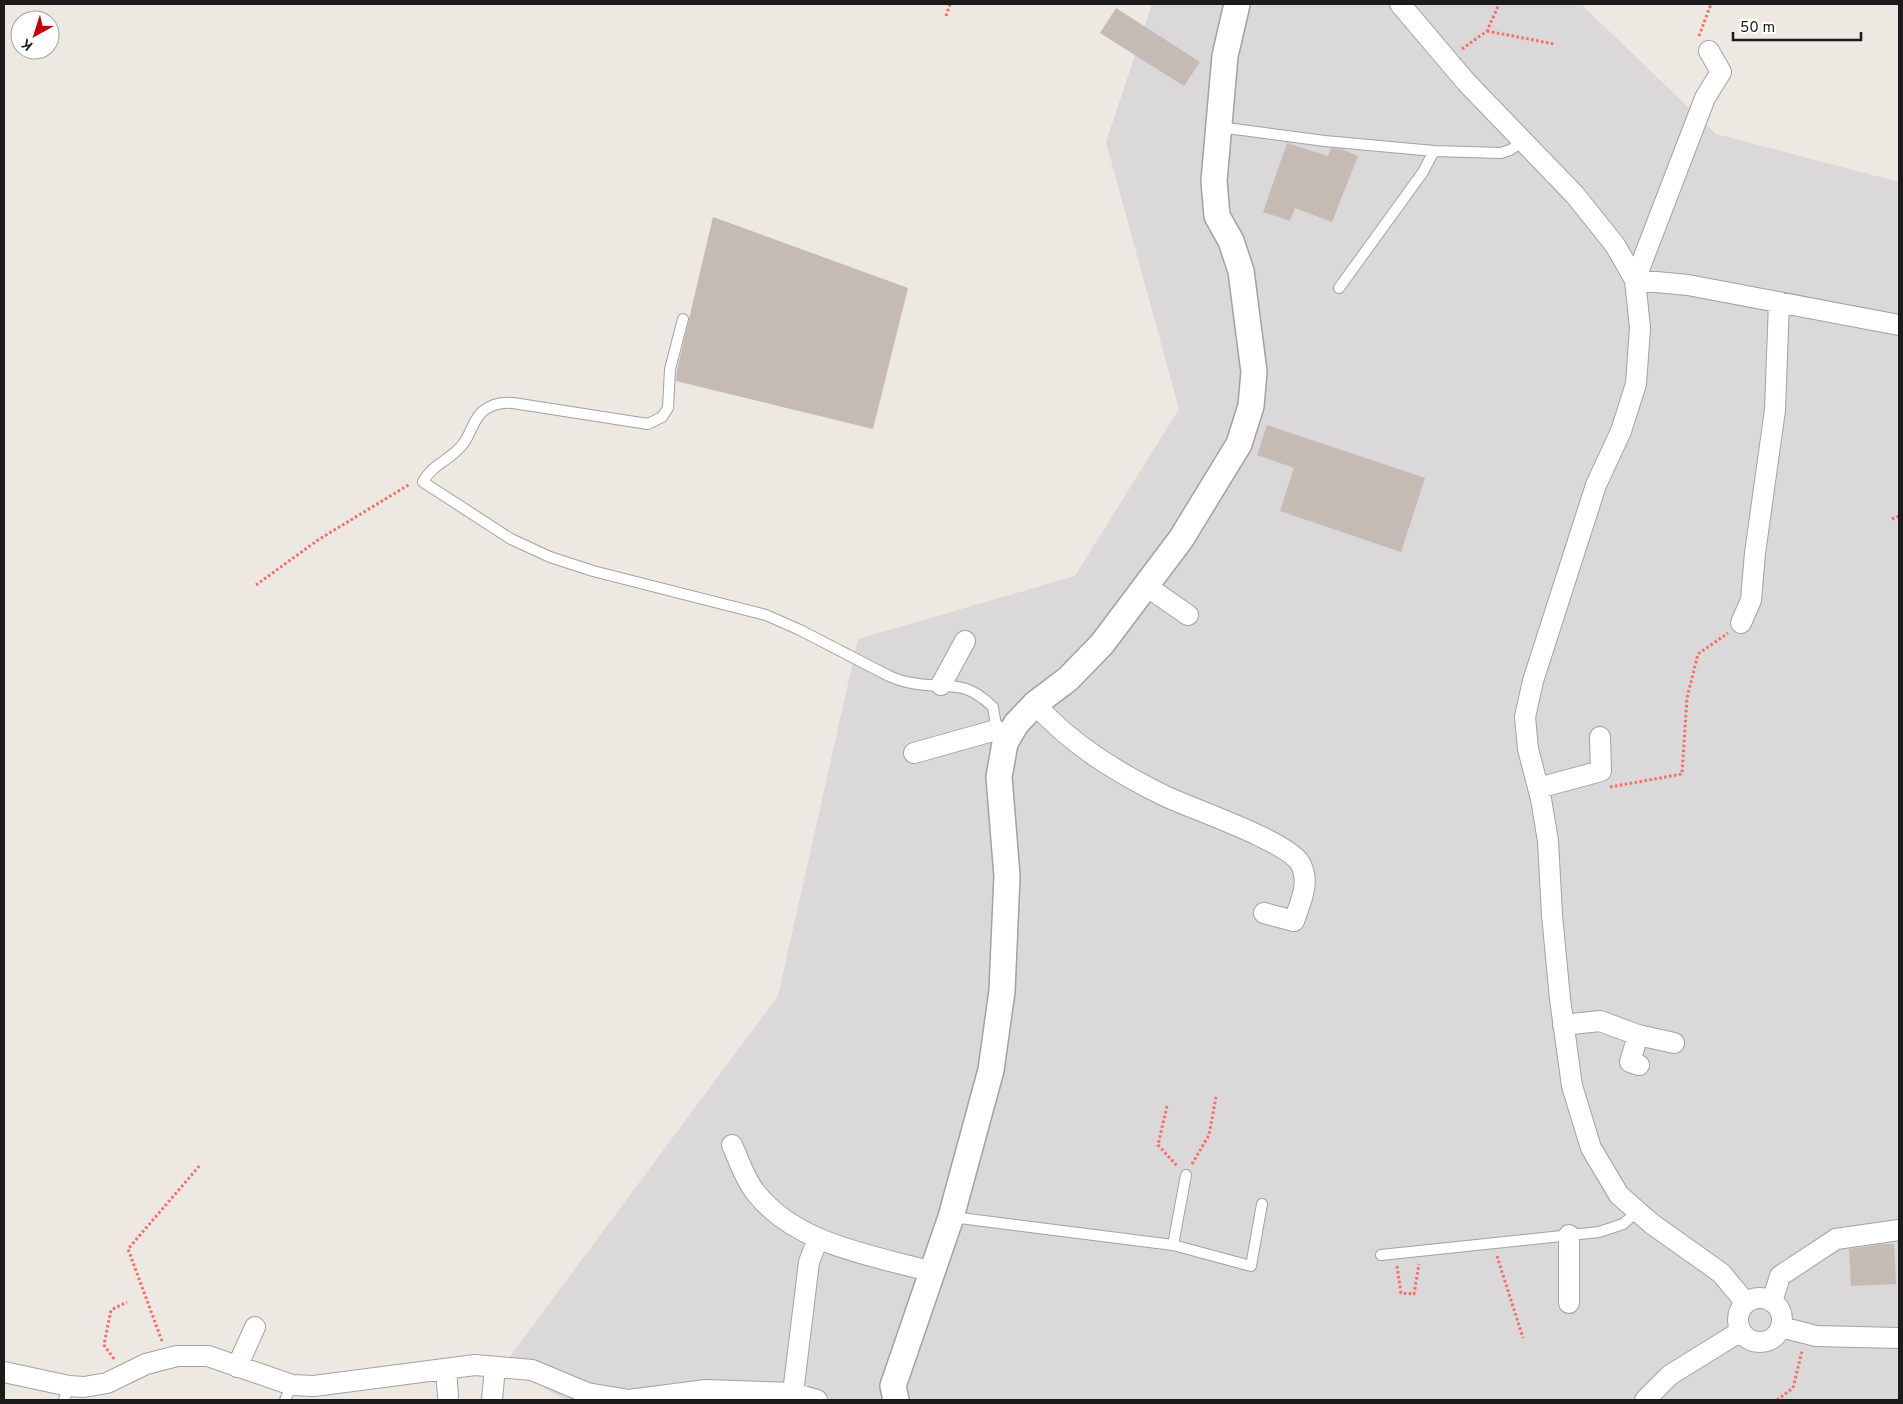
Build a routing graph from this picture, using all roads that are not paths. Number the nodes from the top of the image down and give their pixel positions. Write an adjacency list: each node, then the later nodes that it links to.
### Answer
1 (1237, 4): 4 (street)
2 (1400, 4): 5 (street)
3 (1709, 51): 7 (street)
4 (1218, 127): 6 (lane); 12 (street)
5 (1523, 141): 6 (lane); 7 (street)
6 (1434, 151): 8 (lane)
7 (1635, 280): 9 (street); 21 (street)
8 (1339, 288)
9 (1779, 302): 11 (street); 14 (street)
10 (683, 319): 16 (lane)
11 (1899, 325)
12 (1146, 586): 13 (street); 17 (street)
13 (1188, 615)
14 (1741, 623)
15 (965, 640): 16 (street)
16 (941, 685): 18 (lane)
17 (1035, 704): 18 (street); 22 (street)
18 (1001, 736): 20 (street); 31 (street)
19 (1600, 737): 21 (street)
20 (914, 753)
21 (1538, 788): 23 (street)
22 (1264, 913)
23 (1563, 1025): 24 (street); 30 (street)
24 (1638, 1035): 25 (street); 26 (street)
25 (1674, 1043)
26 (1639, 1065)
27 (732, 1145): 34 (street)
28 (1186, 1175): 35 (lane)
29 (1262, 1204): 35 (lane)
30 (1637, 1212): 33 (lane); 40 (street)
31 (951, 1217): 35 (lane); 37 (street)
32 (1899, 1230): 38 (street)
33 (1568, 1235): 36 (lane); 39 (street)
34 (818, 1238): 37 (street); 51 (street)
35 (1173, 1245)
36 (1381, 1255)
37 (932, 1272): 56 (street)
38 (1772, 1302): 40 (street); 42 (street)
39 (1569, 1303)
40 (1746, 1303): 43 (street)
41 (255, 1327): 45 (street)
42 (1781, 1327): 43 (street); 44 (street)
43 (1740, 1332): 57 (street)
44 (1899, 1338)
45 (237, 1367): 49 (street); 50 (street)
46 (495, 1367): 47 (street); 53 (street); 54 (street)
47 (446, 1368): 50 (street); 52 (street)
48 (4, 1372): 49 (street)
49 (66, 1393)
50 (288, 1393)
51 (793, 1393): 54 (street); 55 (street)
52 (448, 1396)
53 (492, 1400)
54 (629, 1400)
55 (817, 1400)
56 (896, 1400)
57 (1645, 1400)

